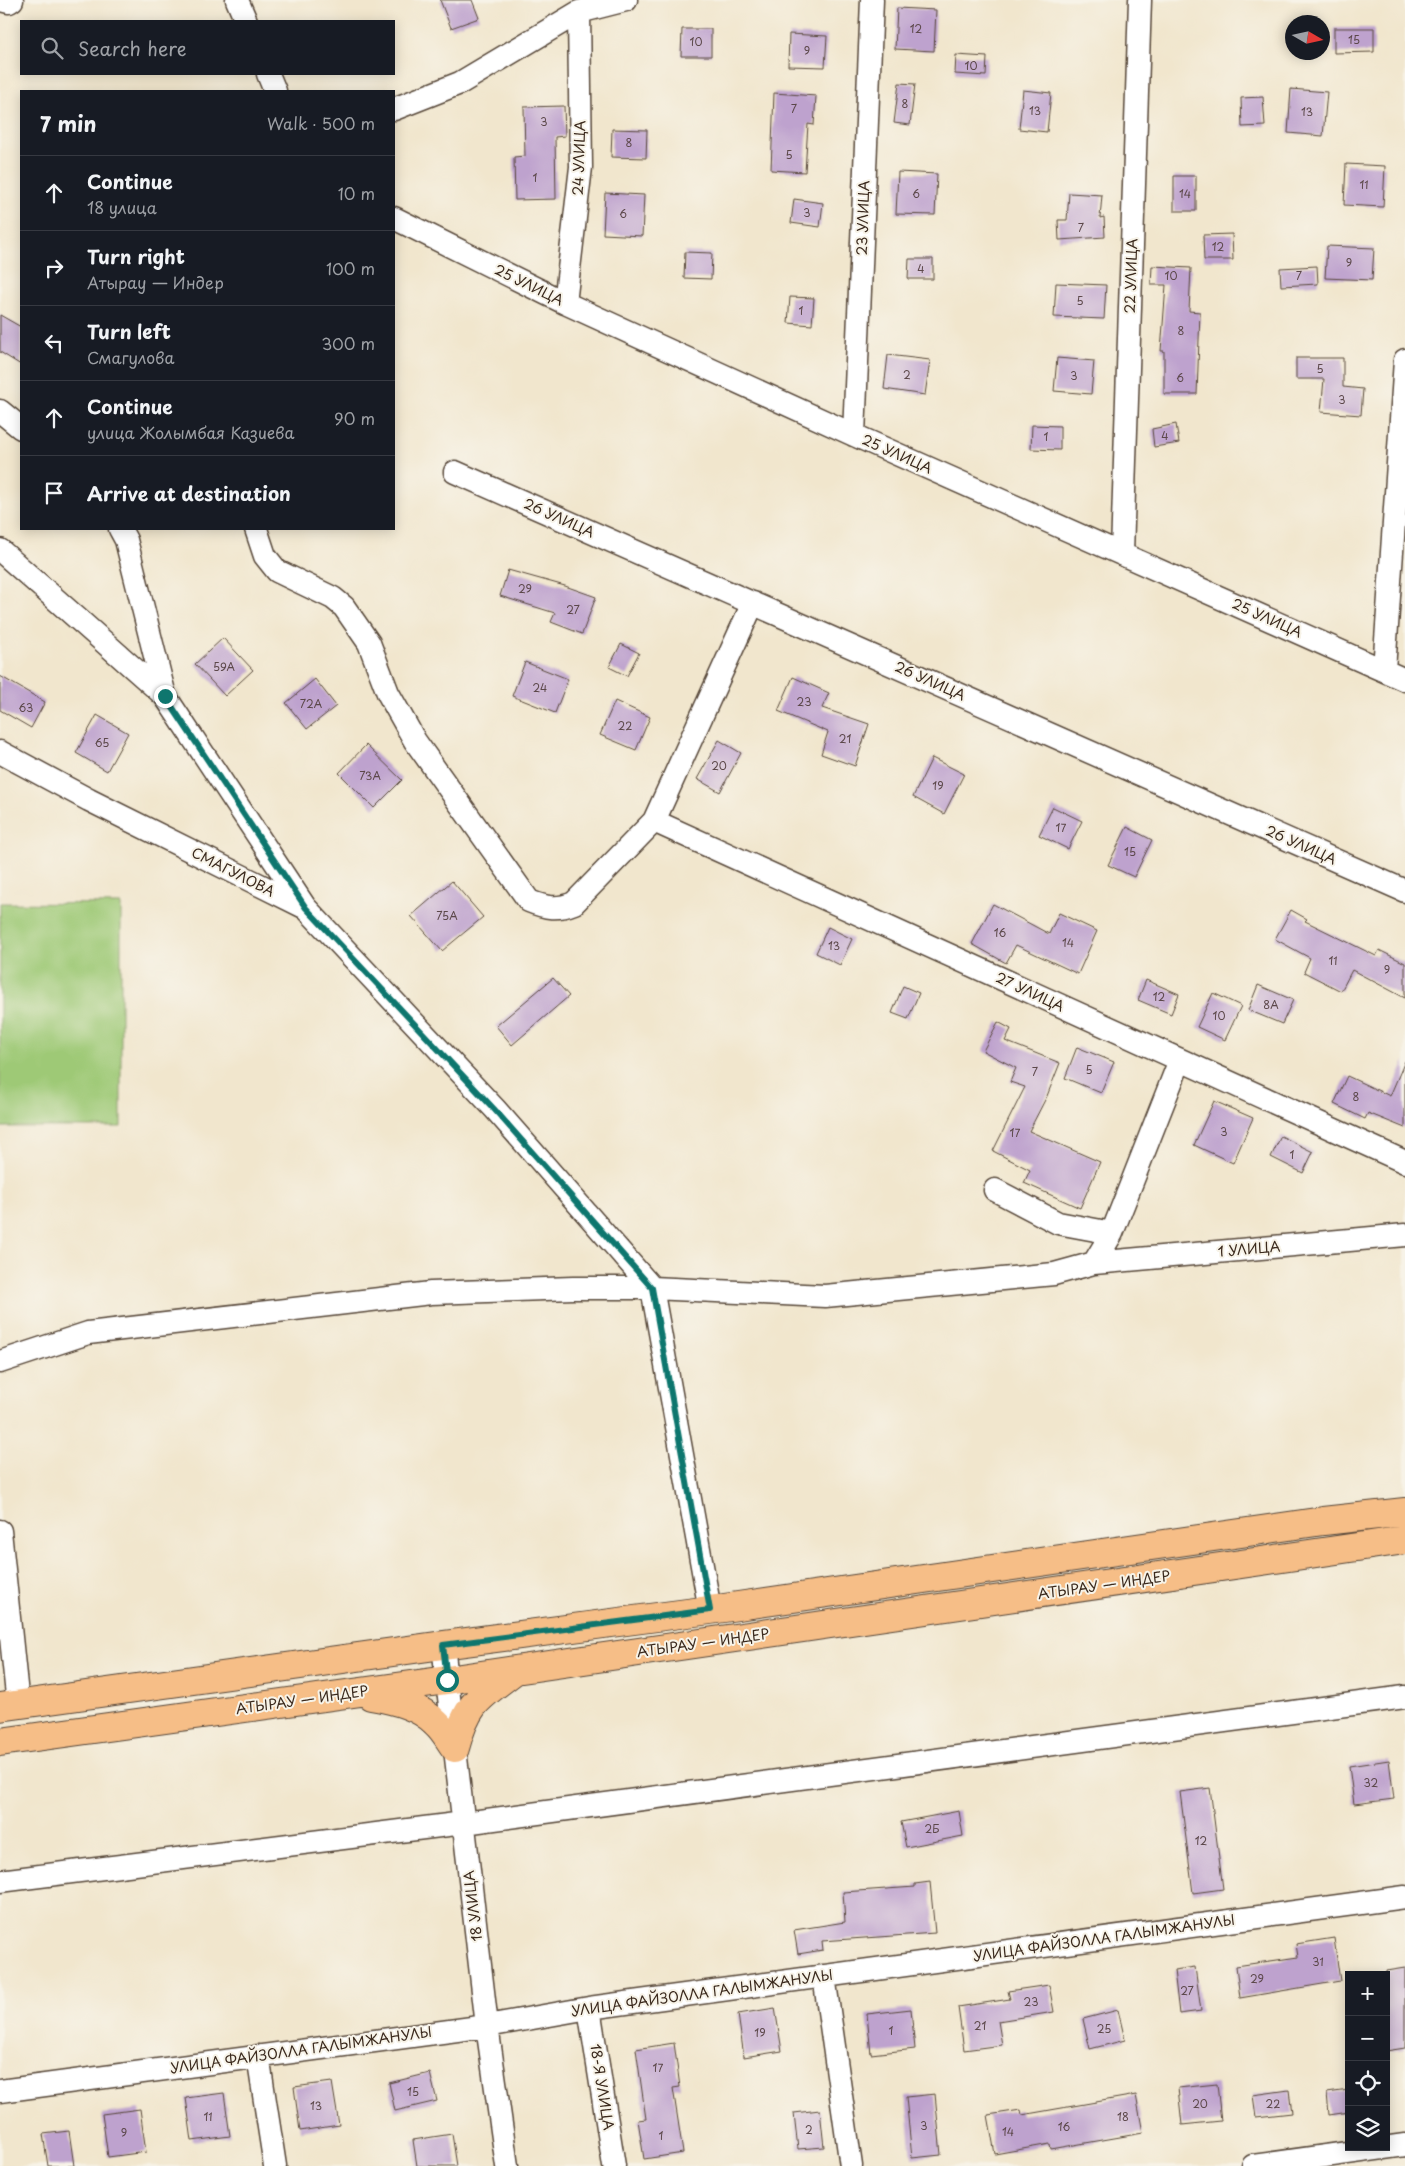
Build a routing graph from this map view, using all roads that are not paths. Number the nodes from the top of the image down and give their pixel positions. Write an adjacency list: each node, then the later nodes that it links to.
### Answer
1 (1, 0): 2 (street)
2 (12, 0)
3 (237, 0): 8 (street)
4 (626, 0): 7 (street)
5 (872, 0): 18 (street, 23 УЛИЦА)
6 (1140, 0): 23 (street, 22 УЛИЦА)
7 (579, 12): 11 (street); 13 (street, 24 УЛИЦА)
8 (246, 20)
9 (268, 75): 10 (street)
10 (275, 90)
11 (395, 109)
12 (395, 218): 13 (street, 25 УЛИЦА)
13 (565, 302): 18 (street, 25 УЛИЦА)
14 (1405, 360): 17 (street)
15 (0, 411): 16 (street)
16 (20, 427)
17 (1403, 431): 25 (street)
18 (854, 435): 23 (street, 25 УЛИЦА)
19 (455, 472): 24 (street, 26 УЛИЦА)
20 (121, 530): 27 (street)
21 (256, 530): 29 (street)
22 (0, 550): 27 (street)
23 (1122, 553): 25 (street, 25 УЛИЦА)
24 (753, 603): 29 (street); 30 (street, 26 УЛИЦА)
25 (1384, 670): 26 (street, 25 УЛИЦА)
26 (1405, 680)
27 (165, 696): 31 (street)
28 (0, 752): 31 (street, СМАГУЛОВА)
29 (654, 821): 32 (street, 27 УЛИЦА)
30 (1405, 891)
31 (306, 908): 38 (street, СМАГУЛОВА)
32 (1180, 1060): 33 (street, 27 УЛИЦА); 35 (street)
33 (1405, 1162)
34 (995, 1190): 35 (street)
35 (1112, 1233): 37 (street)
36 (1405, 1235): 37 (street, 1 УЛИЦА)
37 (1094, 1263): 38 (street, 1 УЛИЦА)
38 (652, 1288): 39 (street, 1 УЛИЦА); 43 (street)
39 (0, 1362)
40 (1405, 1512): 43 (main road)
41 (0, 1531): 49 (street)
42 (1405, 1540): 45 (main road, АТЫРАУ — ИНДЕР)
43 (710, 1610): 44 (main road)
44 (443, 1645): 46 (street, 18 УЛИЦА); 49 (main road)
45 (516, 1670): 46 (main road, АТЫРАУ — ИНДЕР); 51 (main road)
46 (447, 1680): 47 (main road, АТЫРАУ — ИНДЕР); 51 (street, 18 УЛИЦА)
47 (354, 1693): 50 (main road, АТЫРАУ — ИНДЕР); 51 (main road)
48 (1405, 1697): 52 (street)
49 (9, 1706)
50 (0, 1742)
51 (455, 1748): 52 (street, 18 УЛИЦА)
52 (464, 1824): 53 (street); 57 (street, 18 УЛИЦА)
53 (0, 1881)
54 (1405, 1897): 55 (street, УЛИЦА ФАЙЗОЛЛА ГАЛЫМЖАНУЛЫ)
55 (824, 1976): 56 (street, УЛИЦА ФАЙЗОЛЛА ГАЛЫМЖАНУЛЫ); 64 (street)
56 (589, 2008): 57 (street, УЛИЦА ФАЙЗОЛЛА ГАЛЫМЖАНУЛЫ); 63 (street, 18-Я УЛИЦА)
57 (487, 2026): 58 (street, УЛИЦА ФАЙЗОЛЛА ГАЛЫМЖАНУЛЫ); 62 (street, 18 УЛИЦА)
58 (258, 2056): 59 (street, УЛИЦА ФАЙЗОЛЛА ГАЛЫМЖАНУЛЫ); 61 (street)
59 (0, 2091)
60 (1405, 2145): 65 (street)
61 (275, 2166)
62 (507, 2166)
63 (614, 2166)
64 (851, 2166)
65 (1253, 2166)

